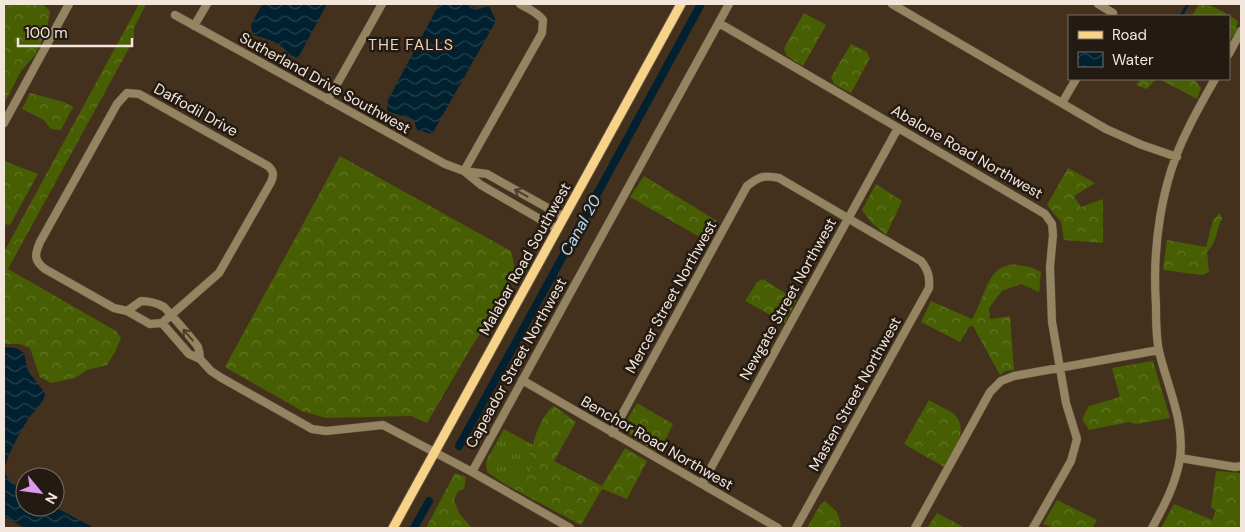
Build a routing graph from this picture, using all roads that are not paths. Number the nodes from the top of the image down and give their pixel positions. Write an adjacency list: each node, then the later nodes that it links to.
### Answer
1 (69, 4): 20 (street)
2 (206, 4): 13 (street)
3 (382, 4): 18 (street)
4 (520, 4): 23 (street)
5 (681, 4): 24 (main road, Malabar Road Southwest)
6 (729, 4): 12 (street, Capeador Street Northwest)
7 (892, 4): 19 (street)
8 (1098, 4): 10 (street)
9 (1118, 4): 10 (street)
10 (1112, 14)
11 (175, 15): 13 (street, Sutherland Drive Southwest)
12 (719, 22): 21 (street, Abalone Road Northwest); 33 (street, Capeador Street Northwest)
13 (194, 26): 18 (street, Sutherland Drive Southwest)
14 (1241, 31): 15 (street)
15 (1230, 52)
16 (1075, 80): 19 (street)
17 (1214, 80): 22 (street)
18 (328, 100): 23 (street, Sutherland Drive Southwest)
19 (1062, 103): 22 (street)
20 (4, 123)
21 (898, 128): 25 (street, Newgate Street Northwest); 32 (street, Abalone Road Northwest)
22 (1177, 157): 30 (street)
23 (464, 171): 24 (street, Sutherland Drive Southwest, one-way to 23); 26 (street, Sutherland Drive Southwest)
24 (564, 217): 26 (main road, Malabar Road Southwest)
25 (848, 219): 34 (street, Mercer Street Northwest); 39 (street, Newgate Street Northwest); 43 (street, Masten Street Northwest)
26 (557, 229): 35 (main road, Malabar Road Southwest)
27 (127, 312): 28 (street); 28 (street, Daffodil Drive); 29 (street, Daffodil Drive)
28 (171, 314): 29 (street, Daffodil Drive); 31 (street, one-way to 28)
29 (162, 323): 31 (street)
30 (1159, 350): 32 (street); 36 (street)
31 (200, 359): 35 (street)
32 (1059, 369): 44 (street); 45 (street, Abalone Road Northwest)
33 (522, 380): 34 (street, Benchor Road Northwest); 38 (street, Capeador Street Northwest)
34 (612, 433): 39 (street, Benchor Road Northwest)
35 (435, 452): 38 (street); 40 (main road, Malabar Road Southwest)
36 (1180, 458): 37 (street); 46 (street)
37 (1241, 466)
38 (472, 472): 41 (street)
39 (702, 484): 42 (street, Benchor Road Northwest)
40 (393, 528)
41 (570, 528)
42 (778, 528)
43 (796, 528)
44 (915, 528)
45 (1033, 528)
46 (1152, 528)

